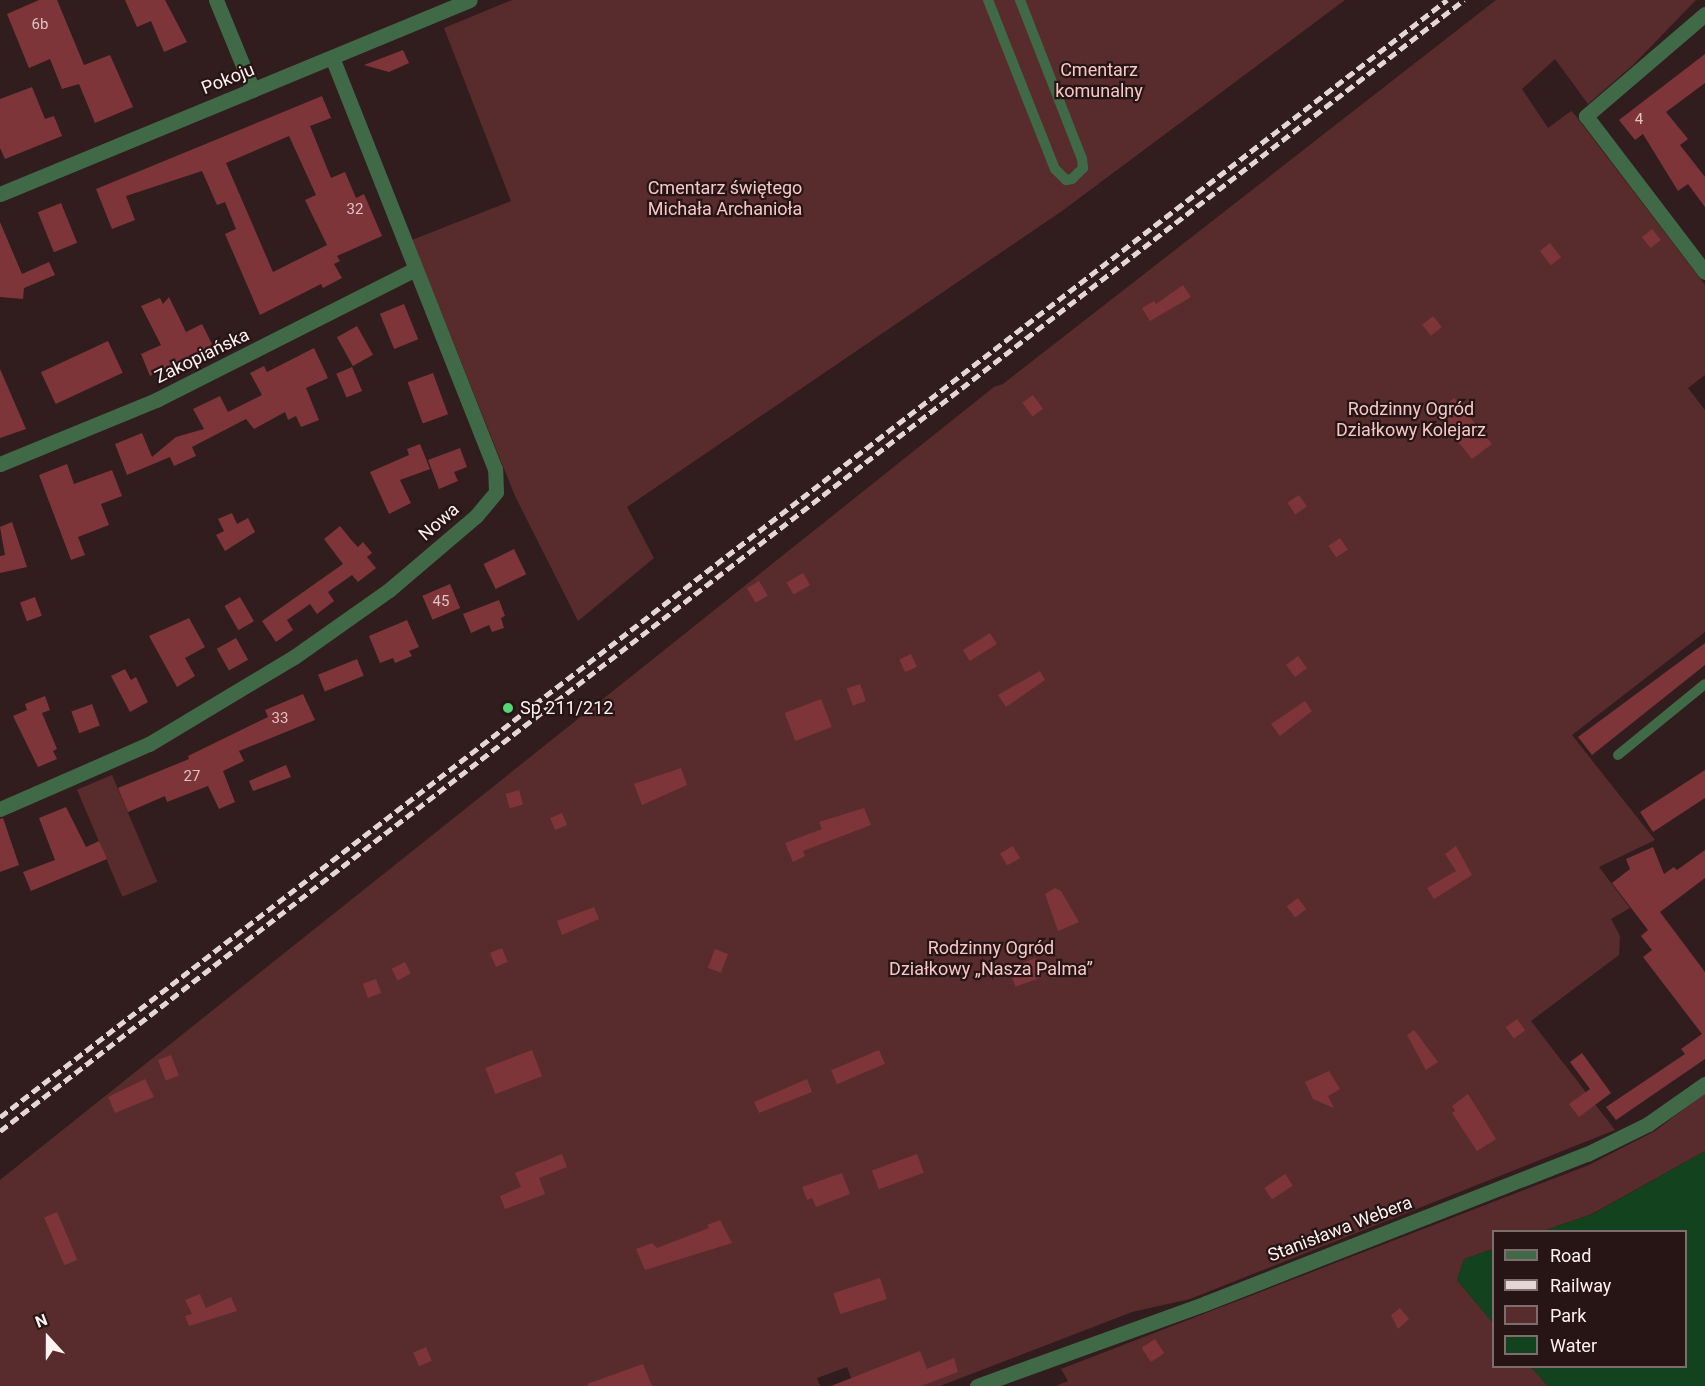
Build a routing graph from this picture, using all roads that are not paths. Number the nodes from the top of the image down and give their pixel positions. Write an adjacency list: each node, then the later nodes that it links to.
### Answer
1 (216, 0): 7 (street)
2 (470, 0): 6 (street, Pokoju)
3 (988, 0): 4 (lane)
4 (1020, 0)
5 (1705, 14): 10 (street)
6 (332, 57): 7 (street, Pokoju); 9 (street, Nowa)
7 (253, 90): 8 (street, Pokoju)
8 (0, 194)
9 (415, 269): 11 (street, Zakopiańska); 14 (street, Nowa)
10 (1705, 272)
11 (0, 464)
12 (1705, 684): 13 (lane)
13 (1618, 755)
14 (0, 809)
15 (1705, 1084): 16 (street, Stanisława Webera)
16 (977, 1386)

